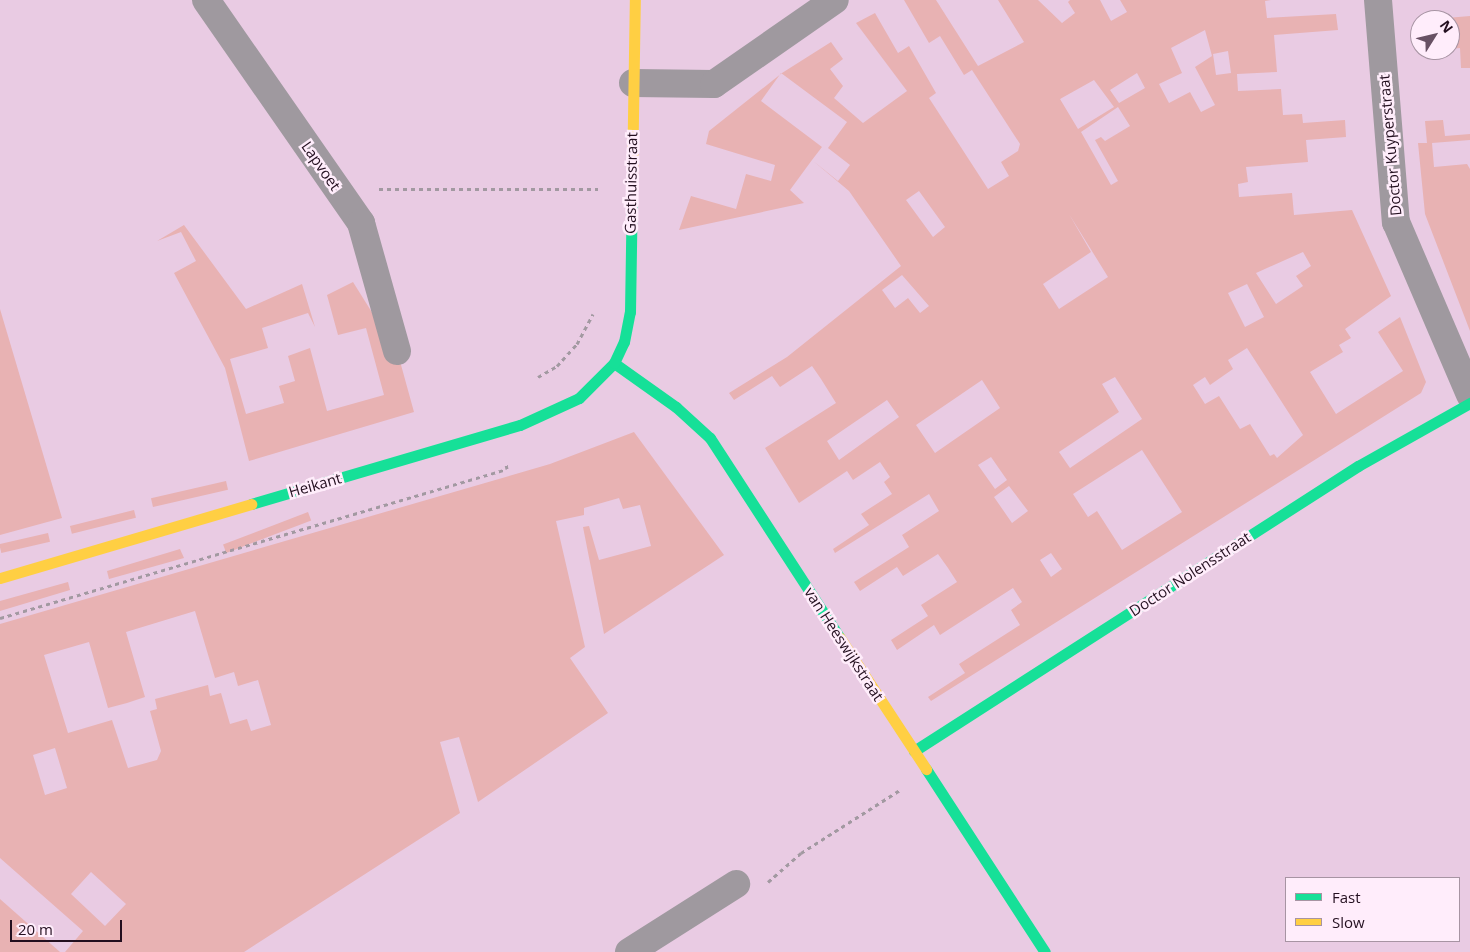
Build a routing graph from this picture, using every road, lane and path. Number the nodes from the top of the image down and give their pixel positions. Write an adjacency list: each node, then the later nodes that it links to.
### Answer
1 (206, 0): 7 (street, Lapvoet)
2 (635, 0): 5 (street, Gasthuisstraat)
3 (836, 0): 5 (street)
4 (1378, 0): 12 (street, Doctor Kuyperstraat)
5 (633, 83): 10 (street, Gasthuisstraat)
6 (602, 199): 7 (path)
7 (351, 208): 9 (street, Lapvoet)
8 (594, 308): 11 (path)
9 (397, 351)
10 (614, 363): 14 (street, Heikant); 15 (street, van Heeswijkstraat)
11 (533, 380)
12 (1470, 395)
13 (1470, 403): 15 (street, Doctor Nolensstraat)
14 (0, 578)
15 (914, 751): 16 (street, van Heeswijkstraat)
16 (928, 772): 17 (path); 19 (street, van Heeswijkstraat)
17 (736, 884): 18 (street)
18 (629, 952)
19 (1045, 952)

